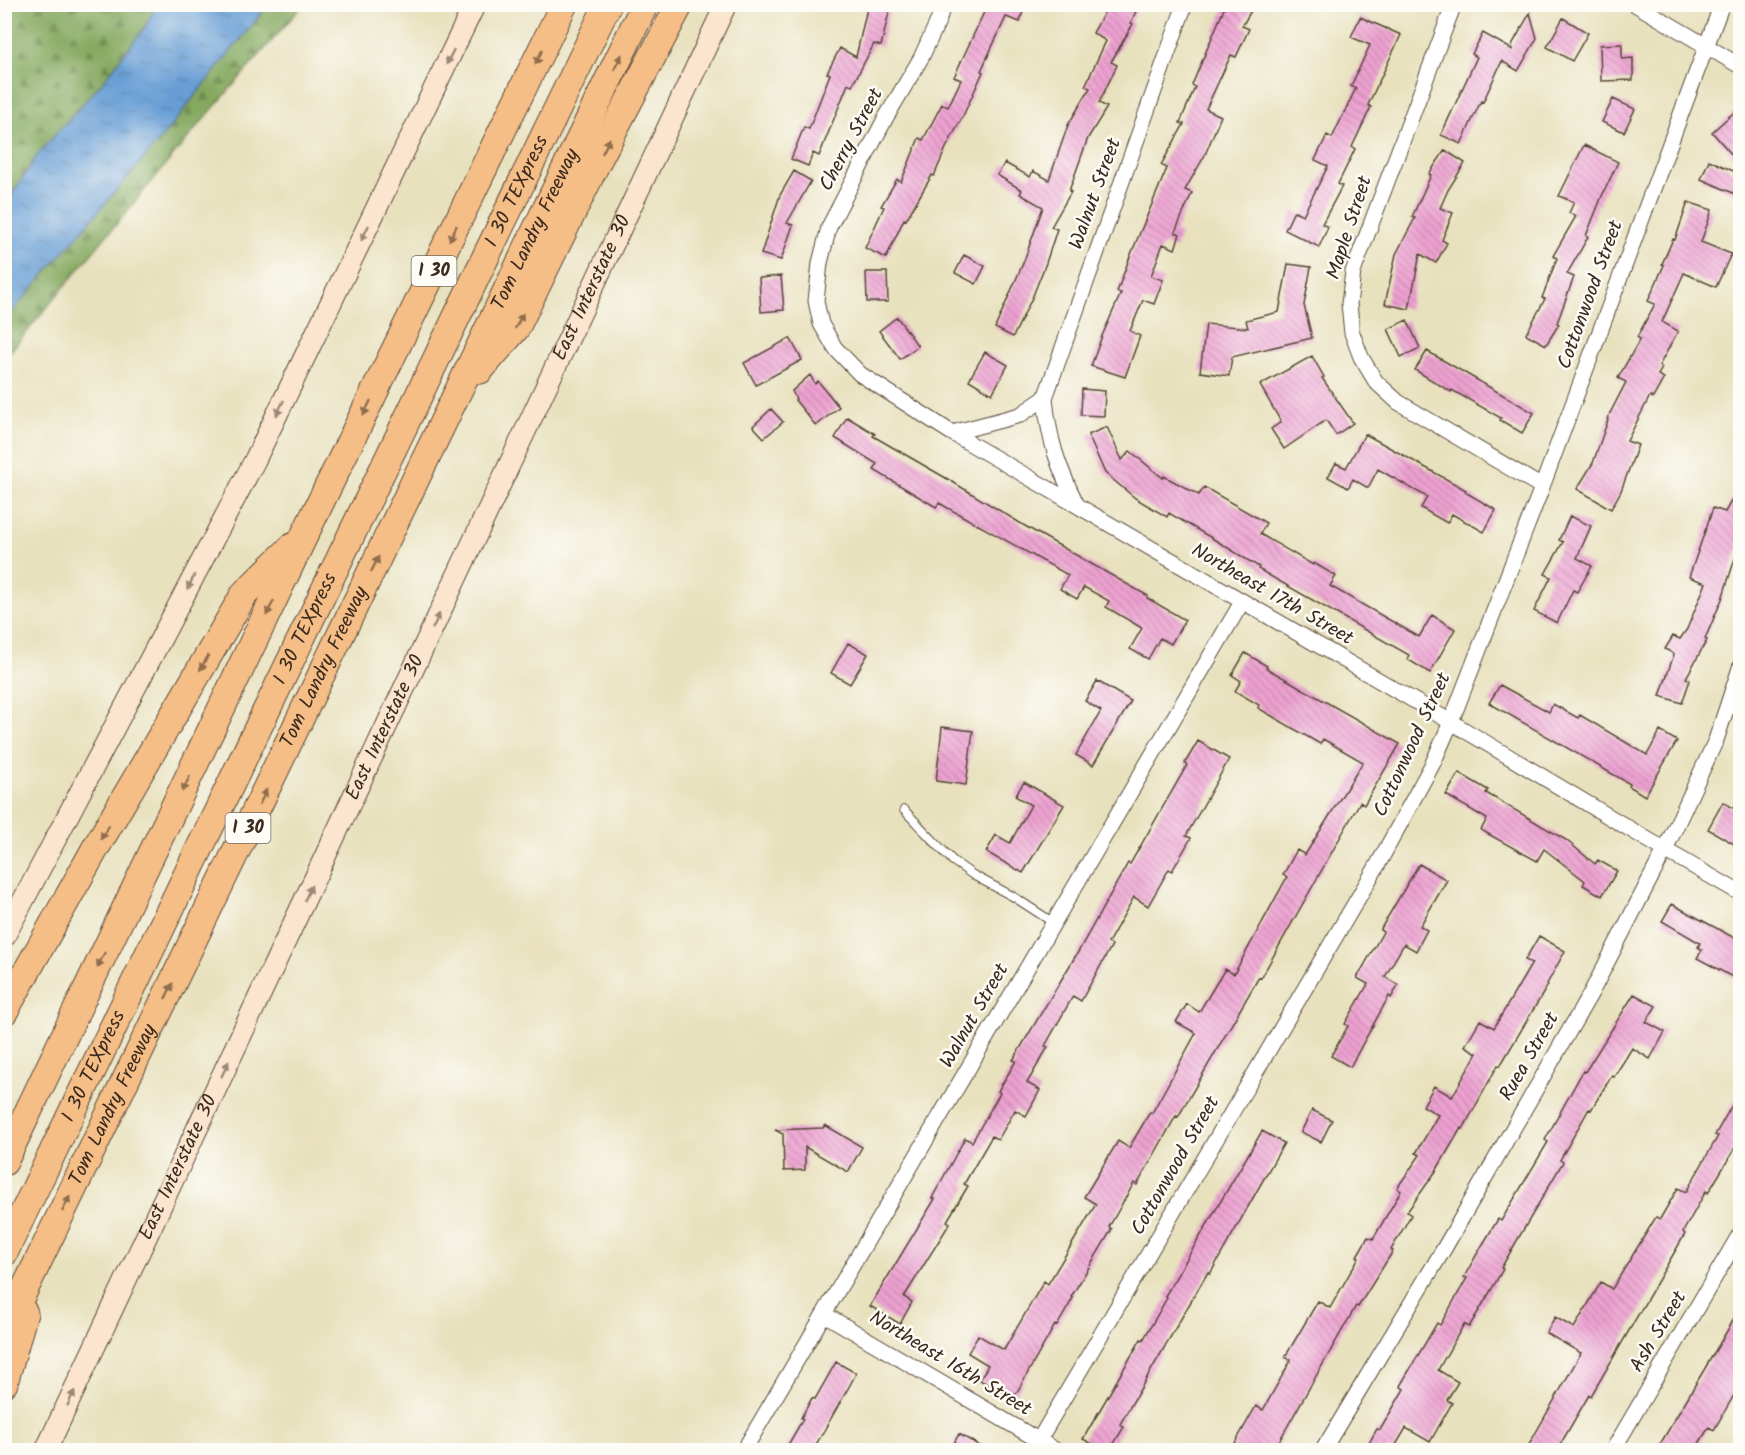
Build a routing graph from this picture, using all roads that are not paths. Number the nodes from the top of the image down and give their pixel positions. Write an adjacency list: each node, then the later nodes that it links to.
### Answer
1 (475, 4): 28 (main road, one-way to 28)
2 (564, 4): 20 (highway, I 30, one-way to 20)
3 (608, 4): 32 (highway, I 30 TEXpress)
4 (645, 4): 15 (highway, Tom Landry Freeway / I 30, one-way to 4)
5 (680, 4): 15 (highway, one-way to 5)
6 (726, 4): 38 (main road, East Interstate 30, one-way to 6)
7 (943, 4): 14 (street, Cherry Street)
8 (1185, 4): 16 (street, Walnut Street)
9 (1454, 4): 18 (street, Maple Street)
10 (1635, 4): 12 (street)
11 (1722, 4): 12 (street, Cottonwood Street)
12 (1707, 47): 13 (street); 18 (street, Cottonwood Street)
13 (1740, 66)
14 (816, 301): 17 (street, Northeast 17th Street)
15 (456, 398): 33 (highway, Tom Landry Freeway / I 30, one-way to 15)
16 (1046, 398): 17 (street); 19 (street, Walnut Street)
17 (951, 433): 19 (street, Northeast 17th Street)
18 (1542, 487): 23 (street, Cottonwood Street)
19 (1077, 505): 21 (street, Northeast 17th Street)
20 (304, 536): 29 (highway, one-way to 29); 30 (highway, I 30, one-way to 30)
21 (1242, 602): 23 (street, Northeast 17th Street); 27 (street, Walnut Street)
22 (1740, 668): 25 (street, Ruea Street)
23 (1451, 722): 25 (street, Northeast 17th Street); 37 (street, Cottonwood Street)
24 (904, 810): 27 (lane)
25 (1665, 850): 26 (street, Northeast 17th Street); 41 (street, Ruea Street)
26 (1740, 893)
27 (1054, 923): 34 (street, Walnut Street)
28 (4, 937)
29 (4, 1012)
30 (4, 1162)
31 (1740, 1234): 42 (street, Ash Street)
32 (4, 1253)
33 (40, 1257): 35 (highway, Tom Landry Freeway / I 30); 36 (highway)
34 (824, 1314): 37 (street, Northeast 16th Street); 39 (street, Walnut Street)
35 (4, 1332)
36 (4, 1383)
37 (1036, 1446): 40 (street, Northeast 16th Street)
38 (46, 1450)
39 (744, 1450)
40 (1055, 1450)
41 (1323, 1450)
42 (1613, 1450)

